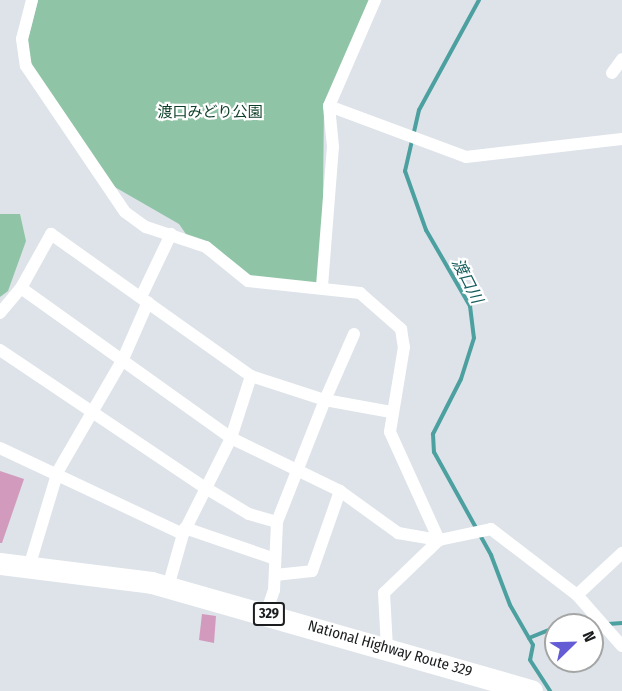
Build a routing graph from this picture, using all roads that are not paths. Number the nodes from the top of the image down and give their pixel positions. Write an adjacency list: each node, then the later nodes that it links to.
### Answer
1 (32, 0): 7 (street)
2 (375, 0): 5 (street)
3 (622, 59): 4 (street)
4 (612, 73)
5 (329, 106): 6 (street); 8 (street)
6 (622, 139)
7 (171, 234): 8 (street); 10 (street)
8 (322, 286): 17 (street)
9 (21, 288): 10 (street); 11 (street); 14 (street)
10 (145, 300): 14 (street); 15 (street)
11 (0, 313)
12 (354, 334): 16 (street)
13 (0, 350): 18 (street)
14 (123, 359): 18 (street); 19 (street)
15 (251, 376): 16 (street); 19 (street)
16 (325, 400): 17 (street); 22 (street)
17 (391, 412): 27 (street)
18 (91, 414): 21 (street); 23 (street)
19 (231, 438): 22 (street); 23 (street)
20 (0, 448): 21 (street)
21 (58, 471): 26 (street); 31 (street)
22 (299, 474): 24 (street); 25 (street)
23 (204, 487): 25 (street); 26 (street)
24 (340, 491): 27 (street); 32 (street)
25 (277, 522): 29 (street)
26 (184, 531): 29 (street); 33 (street)
27 (439, 540): 34 (street); 37 (street)
28 (622, 553): 34 (street)
29 (275, 559): 32 (street)
30 (0, 564): 31 (highway, National Highway Route 329 / 329)
31 (29, 567): 33 (highway, National Highway Route 329 / 329)
32 (275, 575): 35 (street)
33 (168, 587): 35 (highway, National Highway Route 329 / 329)
34 (577, 595): 36 (street)
35 (266, 613): 37 (highway, National Highway Route 329 / 329)
36 (622, 646)
37 (387, 648): 38 (highway, National Highway Route 329 / 329)
38 (532, 691)

